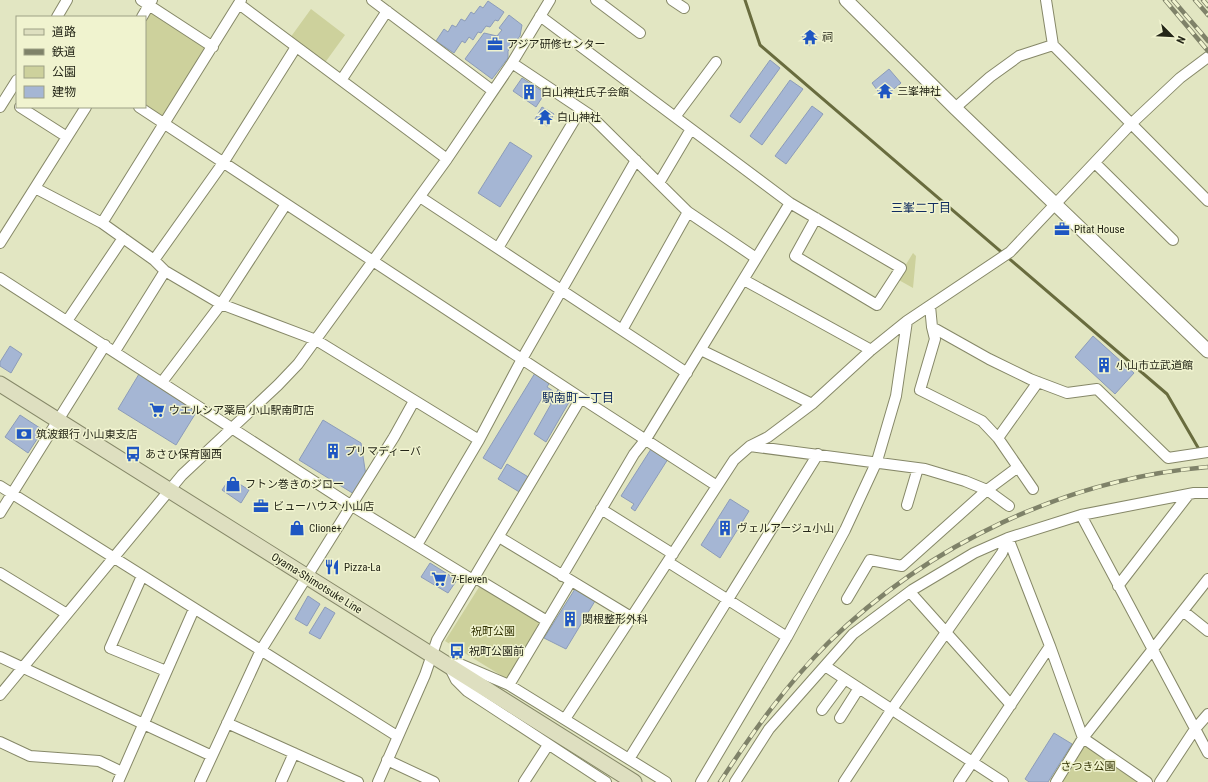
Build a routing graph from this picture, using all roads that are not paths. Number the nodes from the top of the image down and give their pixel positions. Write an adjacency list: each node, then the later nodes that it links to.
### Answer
1 (67, 0): 12 (street)
2 (372, 0): 11 (street)
3 (550, 0): 14 (street)
4 (596, 0): 15 (street)
5 (674, 0): 10 (street)
6 (846, 0): 31 (street)
7 (1046, 0): 16 (street)
8 (148, 2): 13 (street); 17 (street)
9 (240, 2): 17 (street); 18 (street)
10 (684, 8)
11 (387, 11): 22 (street); 24 (street)
12 (58, 16)
13 (142, 16)
14 (540, 16): 21 (street); 33 (street)
15 (640, 33)
16 (1054, 45): 31 (street); 35 (street)
17 (213, 47): 34 (street)
18 (296, 47): 22 (street); 40 (street)
19 (1208, 57): 35 (street)
20 (716, 62): 33 (street)
21 (512, 64): 24 (street); 32 (street)
22 (342, 79): 38 (street)
23 (16, 81): 25 (street)
24 (493, 92): 38 (street)
25 (3, 96): 26 (street); 27 (street)
26 (16, 104)
27 (0, 107)
28 (22, 108): 37 (street)
29 (85, 108): 37 (street)
30 (141, 108): 34 (street)
31 (956, 108): 48 (street)
32 (582, 109): 39 (street); 55 (street)
33 (675, 117): 36 (street)
34 (164, 123): 40 (street); 51 (street)
35 (1131, 124): 41 (street); 45 (street)
36 (691, 129): 42 (street); 46 (street)
37 (67, 137): 43 (street)
38 (447, 159): 44 (street)
39 (636, 160): 42 (street); 62 (street)
40 (223, 163): 47 (street); 57 (street)
41 (1095, 163): 48 (street); 53 (street)
42 (659, 183): 49 (street)
43 (35, 188): 51 (street); 54 (street)
44 (420, 197): 55 (street); 58 (street)
45 (1208, 201)
46 (790, 203): 50 (street); 56 (street)
47 (286, 204): 58 (street); 63 (street)
48 (1055, 204): 64 (street); 74 (street)
49 (688, 212): 56 (street); 68 (street)
50 (816, 218): 50 (street)
51 (102, 223): 52 (street)
52 (123, 238): 57 (street); 65 (street)
53 (1173, 240)
54 (0, 243)
55 (498, 248): 62 (street)
56 (756, 258): 61 (street)
57 (154, 260): 59 (street)
58 (372, 261): 69 (street); 75 (street)
59 (165, 271): 63 (street); 73 (street)
60 (0, 278): 65 (street)
61 (744, 280): 71 (street); 72 (street)
62 (562, 290): 68 (street); 75 (street)
63 (220, 304): 69 (street); 77 (street)
64 (930, 306): 66 (street); 67 (street)
65 (67, 321): 70 (street)
66 (907, 321): 72 (street); 91 (street)
67 (932, 327): 78 (street); 85 (street)
68 (622, 330): 76 (street)
69 (316, 340): 81 (street); 84 (street)
70 (105, 345): 73 (street); 83 (street)
71 (701, 350): 76 (street); 82 (street)
72 (871, 350): 82 (street)
73 (115, 351): 77 (street)
74 (1208, 351)
75 (522, 359): 80 (street); 87 (street)
76 (687, 373): 86 (street)
77 (162, 382): 84 (street)
78 (1038, 382): 85 (street); 89 (street)
79 (0, 384): 83 (main road, Oyama-Shimotsuke Line)
80 (581, 398): 86 (street); 108 (street)
81 (414, 401): 87 (street); 103 (street)
82 (812, 404): 88 (street)
83 (58, 420): 97 (main road, Oyama-Shimotsuke Line); 100 (street)
84 (230, 428): 97 (street); 103 (street)
85 (998, 438): 93 (street)
86 (646, 439): 95 (street); 105 (street)
87 (479, 440): 110 (street)
88 (750, 446): 90 (street); 95 (street)
89 (1207, 452)
90 (818, 454): 91 (street); 123 (street)
91 (877, 461): 92 (street); 131 (street)
92 (918, 468): 98 (street); 102 (street)
93 (1018, 468): 96 (street); 98 (street)
94 (0, 486): 100 (street)
95 (717, 486): 112 (street)
96 (1033, 489)
97 (169, 490): 111 (street); 116 (main road, Oyama-Shimotsuke Line)
98 (986, 490): 104 (street); 122 (street)
99 (1208, 493): 101 (street)
100 (12, 494): 106 (street); 111 (street)
101 (1189, 494): 107 (street); 120 (street)
102 (907, 504)
103 (352, 506): 110 (street); 116 (street)
104 (1009, 506)
105 (601, 509): 112 (street); 115 (street)
106 (0, 513)
107 (1081, 515): 109 (street); 120 (street)
108 (499, 537): 115 (street); 118 (street)
109 (1008, 538): 121 (street); 130 (street); 132 (street)
110 (417, 545): 118 (street)
111 (113, 558): 114 (street); 126 (street)
112 (671, 558): 123 (street); 127 (street)
113 (0, 573): 126 (street)
114 (142, 576): 124 (street); 140 (street)
115 (562, 576): 119 (street)
116 (307, 577): 133 (street); 135 (main road, Oyama-Shimotsuke Line)
117 (1208, 579): 125 (street)
118 (473, 580): 128 (street); 135 (street)
119 (571, 581): 127 (street); 128 (street)
120 (1118, 586): 134 (street)
121 (910, 592): 130 (street); 138 (street)
122 (847, 599)
123 (727, 600): 131 (street); 161 (street)
124 (194, 609): 133 (street); 140 (street)
125 (1183, 611): 129 (street); 134 (street)
126 (67, 614): 139 (street)
127 (631, 617): 150 (street)
128 (547, 621): 142 (street)
129 (1208, 631)
130 (946, 633): 145 (street); 146 (street)
131 (787, 636): 175 (street)
132 (1050, 646): 145 (street); 155 (street)
133 (261, 650): 151 (street); 154 (street)
134 (1153, 651): 153 (street); 155 (street)
135 (432, 655): 137 (main road, Oyama-Shimotsuke Line); 154 (street)
136 (0, 657): 139 (street)
137 (449, 666): 142 (street); 157 (street); 173 (main road, Oyama-Shimotsuke Line)
138 (825, 666): 141 (street); 176 (street)
139 (24, 667): 144 (street); 152 (street)
140 (166, 671): 152 (street)
141 (845, 679): 143 (street); 147 (street)
142 (509, 686): 150 (street)
143 (859, 688): 146 (street); 149 (street)
144 (0, 695)
145 (1011, 705): 163 (street)
146 (892, 709): 163 (street); 177 (street)
147 (822, 710)
148 (1208, 714): 153 (street)
149 (840, 718)
150 (565, 719): 161 (street)
151 (227, 723): 158 (street); 160 (street)
152 (143, 724): 160 (street); 164 (street)
153 (1195, 729): 159 (street); 182 (street)
154 (397, 736): 162 (street)
155 (1083, 738): 180 (street); 181 (street)
156 (0, 742): 164 (street)
157 (548, 745): 171 (street); 172 (street)
158 (294, 753): 167 (street); 168 (street)
159 (1208, 753)
160 (212, 756): 166 (street)
161 (629, 759): 174 (street)
162 (387, 760): 169 (street); 170 (street)
163 (972, 762): 178 (street); 179 (street)
164 (122, 772): 165 (street)
165 (118, 782)
166 (200, 782)
167 (280, 782)
168 (358, 782)
169 (378, 782)
170 (434, 782)
171 (524, 782)
172 (606, 782)
173 (634, 782)
174 (666, 782)
175 (701, 782)
176 (735, 782)
177 (844, 782)
178 (959, 782)
179 (1003, 782)
180 (1056, 782)
181 (1147, 782)
182 (1160, 782)

